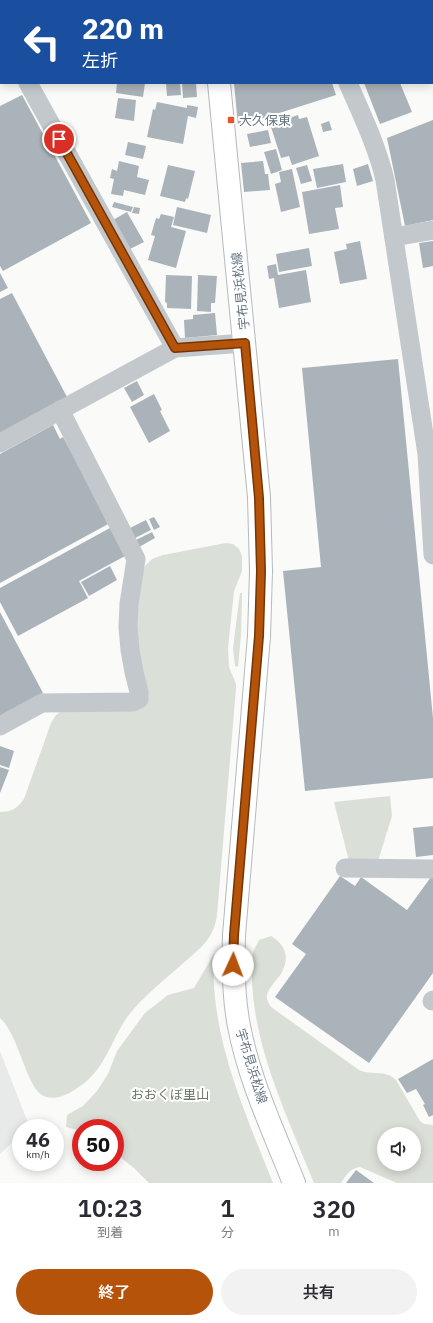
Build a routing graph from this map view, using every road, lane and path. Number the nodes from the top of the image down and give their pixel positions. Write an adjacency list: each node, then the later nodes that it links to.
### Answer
1 (29, 84): 7 (street)
2 (219, 84): 6 (main road, 宇布見浜松線)
3 (348, 84): 5 (street)
4 (433, 230): 5 (street)
5 (394, 238): 10 (street)
6 (245, 343): 7 (street); 14 (main road, 宇布見浜松線)
7 (175, 348): 8 (street)
8 (60, 410): 9 (street); 11 (street)
9 (0, 443)
10 (433, 555)
11 (0, 726)
12 (345, 868): 13 (street)
13 (433, 869)
14 (294, 1183)

